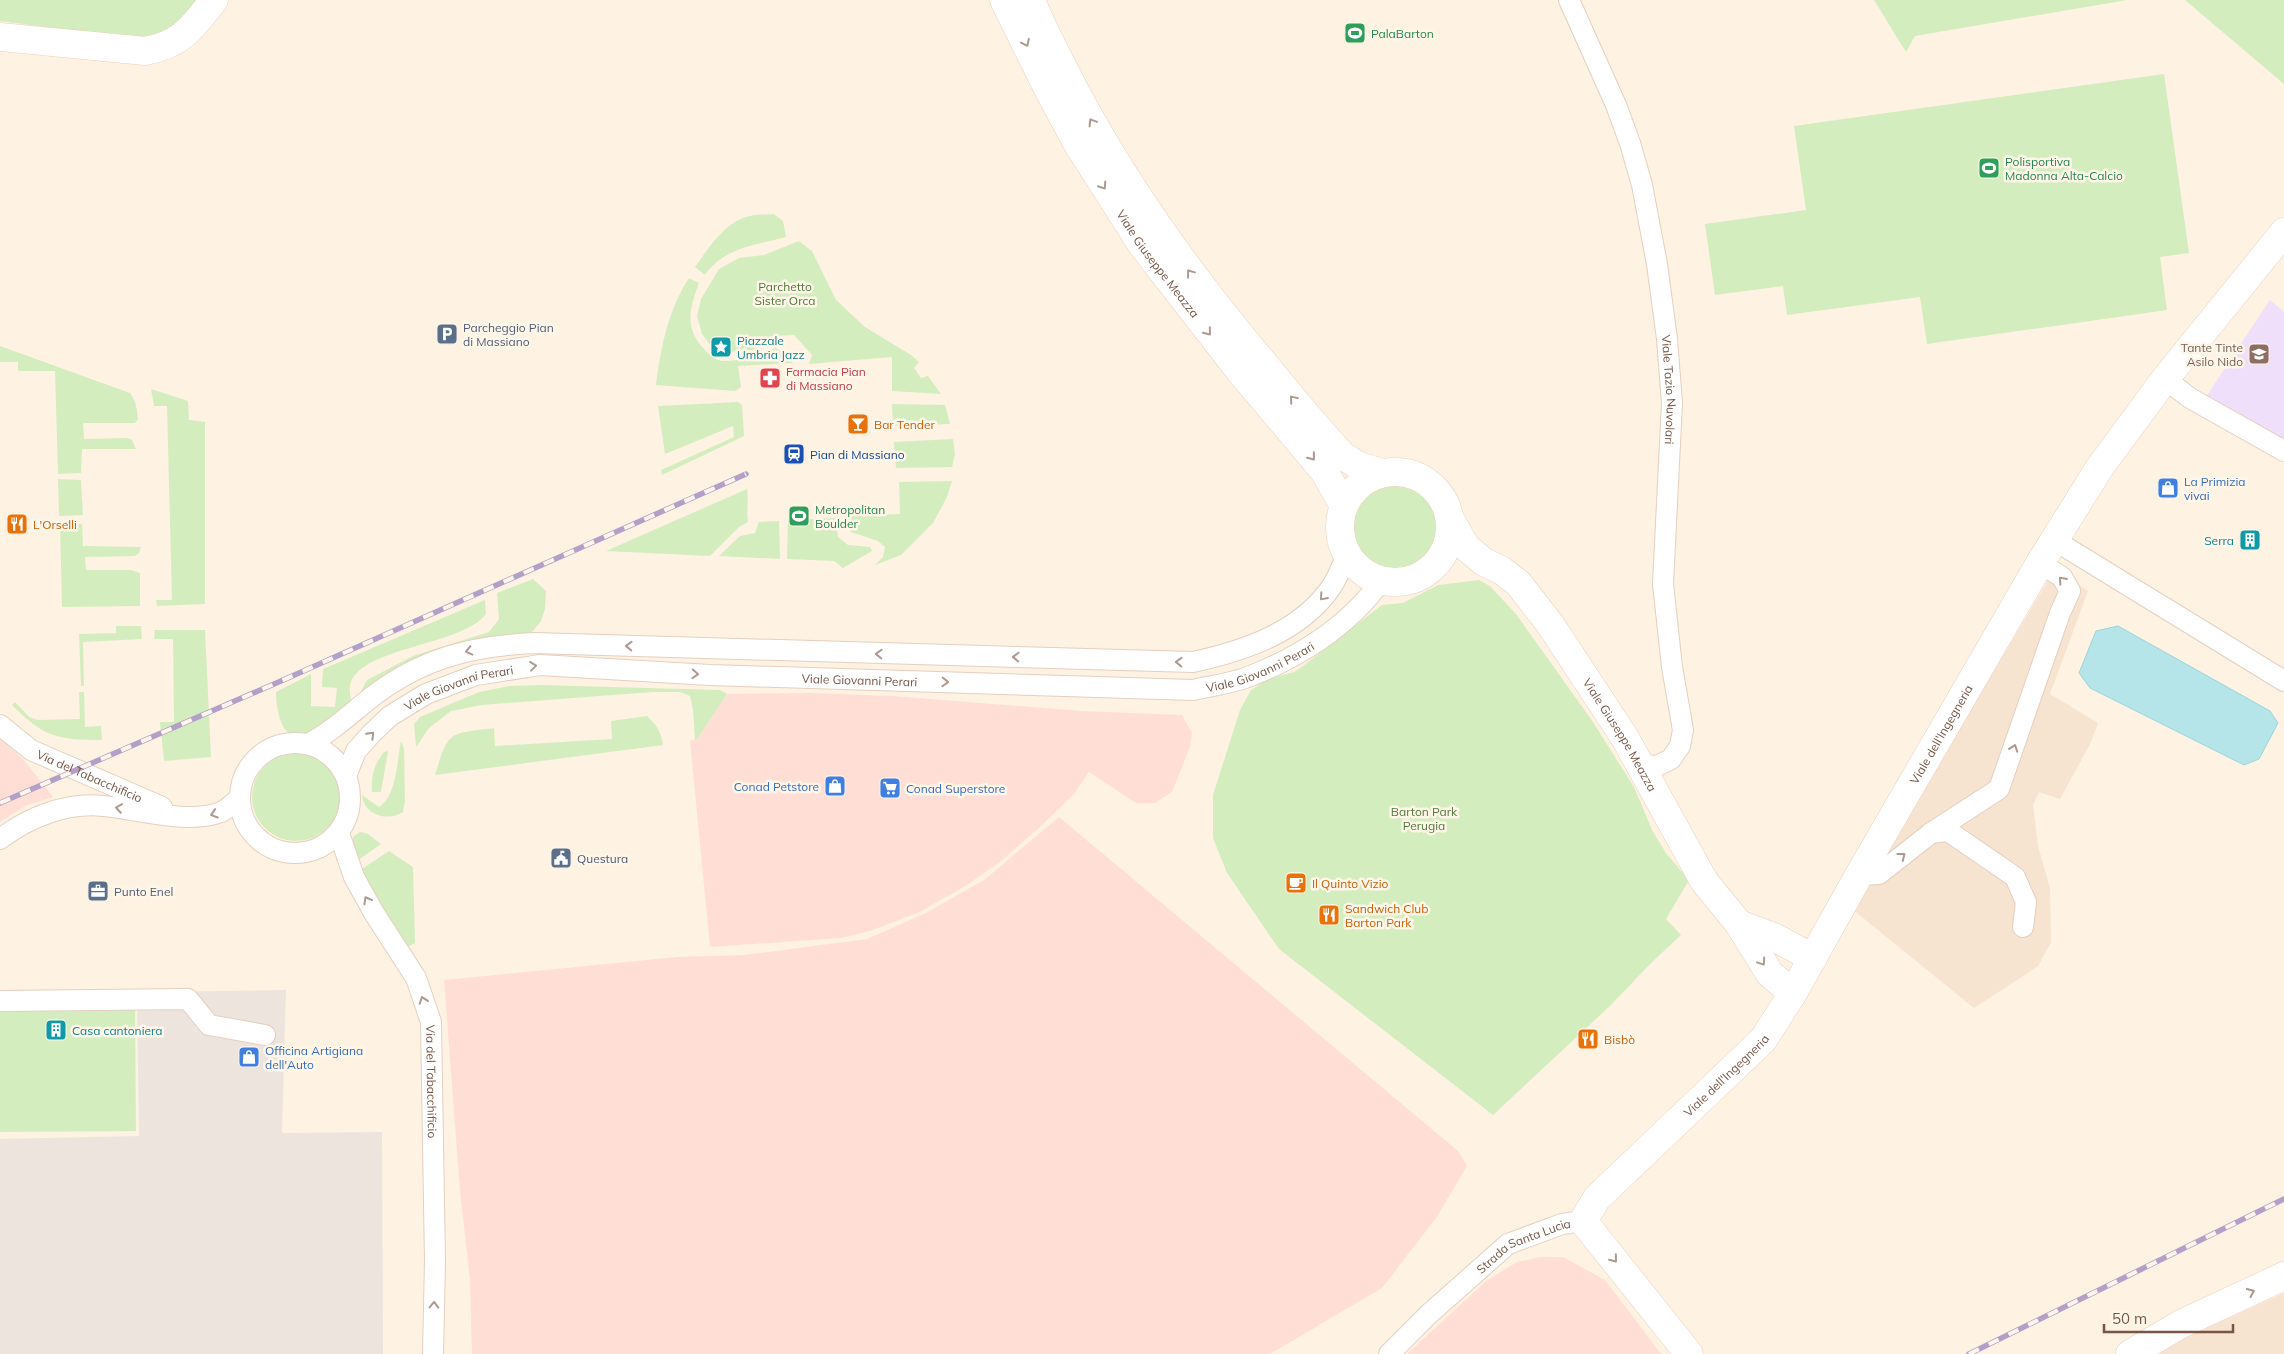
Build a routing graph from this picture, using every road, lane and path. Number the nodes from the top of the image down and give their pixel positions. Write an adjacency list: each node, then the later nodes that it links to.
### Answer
1 (204, 0): 6 (street)
2 (214, 0): 6 (street)
3 (1004, 0): 12 (street, Viale Giuseppe Meazza, one-way to 12)
4 (1031, 0): 11 (street, Viale Giuseppe Meazza, one-way to 4)
5 (1569, 0): 23 (street, Viale Tazio Nuvolari)
6 (194, 26): 7 (street)
7 (0, 36)
8 (2284, 232): 9 (street, Viale dell'Ingegneria)
9 (2165, 379): 10 (street); 14 (street, Viale dell'Ingegneria)
10 (2284, 451)
11 (1382, 473): 12 (street); 13 (street)
12 (1344, 506): 15 (street)
13 (1450, 519): 16 (street, Viale Giuseppe Meazza); 18 (street)
14 (2054, 540): 17 (street, Viale dell'Ingegneria); 20 (street)
15 (1347, 555): 19 (street); 22 (street, Viale Giovanni Perari, one-way to 22)
16 (1484, 562): 18 (street, Viale Giuseppe Meazza); 23 (street, Viale Giuseppe Meazza)
17 (2040, 563): 28 (street, one-way to 17); 30 (street, Viale dell'Ingegneria)
18 (1435, 565): 19 (street)
19 (1381, 581): 24 (street, Viale Giovanni Perari, one-way to 19)
20 (2284, 681)
21 (0, 725): 26 (street, Via del Tabacchificio)
22 (308, 744): 24 (street); 25 (street)
23 (1640, 765): 31 (street, Viale Giuseppe Meazza)
24 (346, 776): 27 (street)
25 (239, 798): 26 (street, Via del Tabacchificio, one-way to 26); 27 (street)
26 (184, 816): 29 (street, Via del Tabacchificio, one-way to 29)
27 (338, 833): 39 (street, Via del Tabacchificio, one-way to 27)
28 (1931, 834): 30 (street, one-way to 28); 32 (street)
29 (0, 839)
30 (1859, 875): 33 (street, Viale dell'Ingegneria)
31 (1739, 924): 33 (street); 34 (street, Viale Giuseppe Meazza, one-way to 34)
32 (2023, 927)
33 (1813, 958): 34 (street, Viale dell'Ingegneria)
34 (1793, 993): 37 (street, Viale dell'Ingegneria)
35 (0, 1001): 36 (street)
36 (265, 1034)
37 (1583, 1221): 40 (street, Strada Santa Lucia); 41 (street, Strada Santa Lucia, one-way to 41)
38 (2284, 1276): 42 (street, one-way to 38)
39 (433, 1354)
40 (1388, 1354)
41 (1689, 1354)
42 (2130, 1354)

